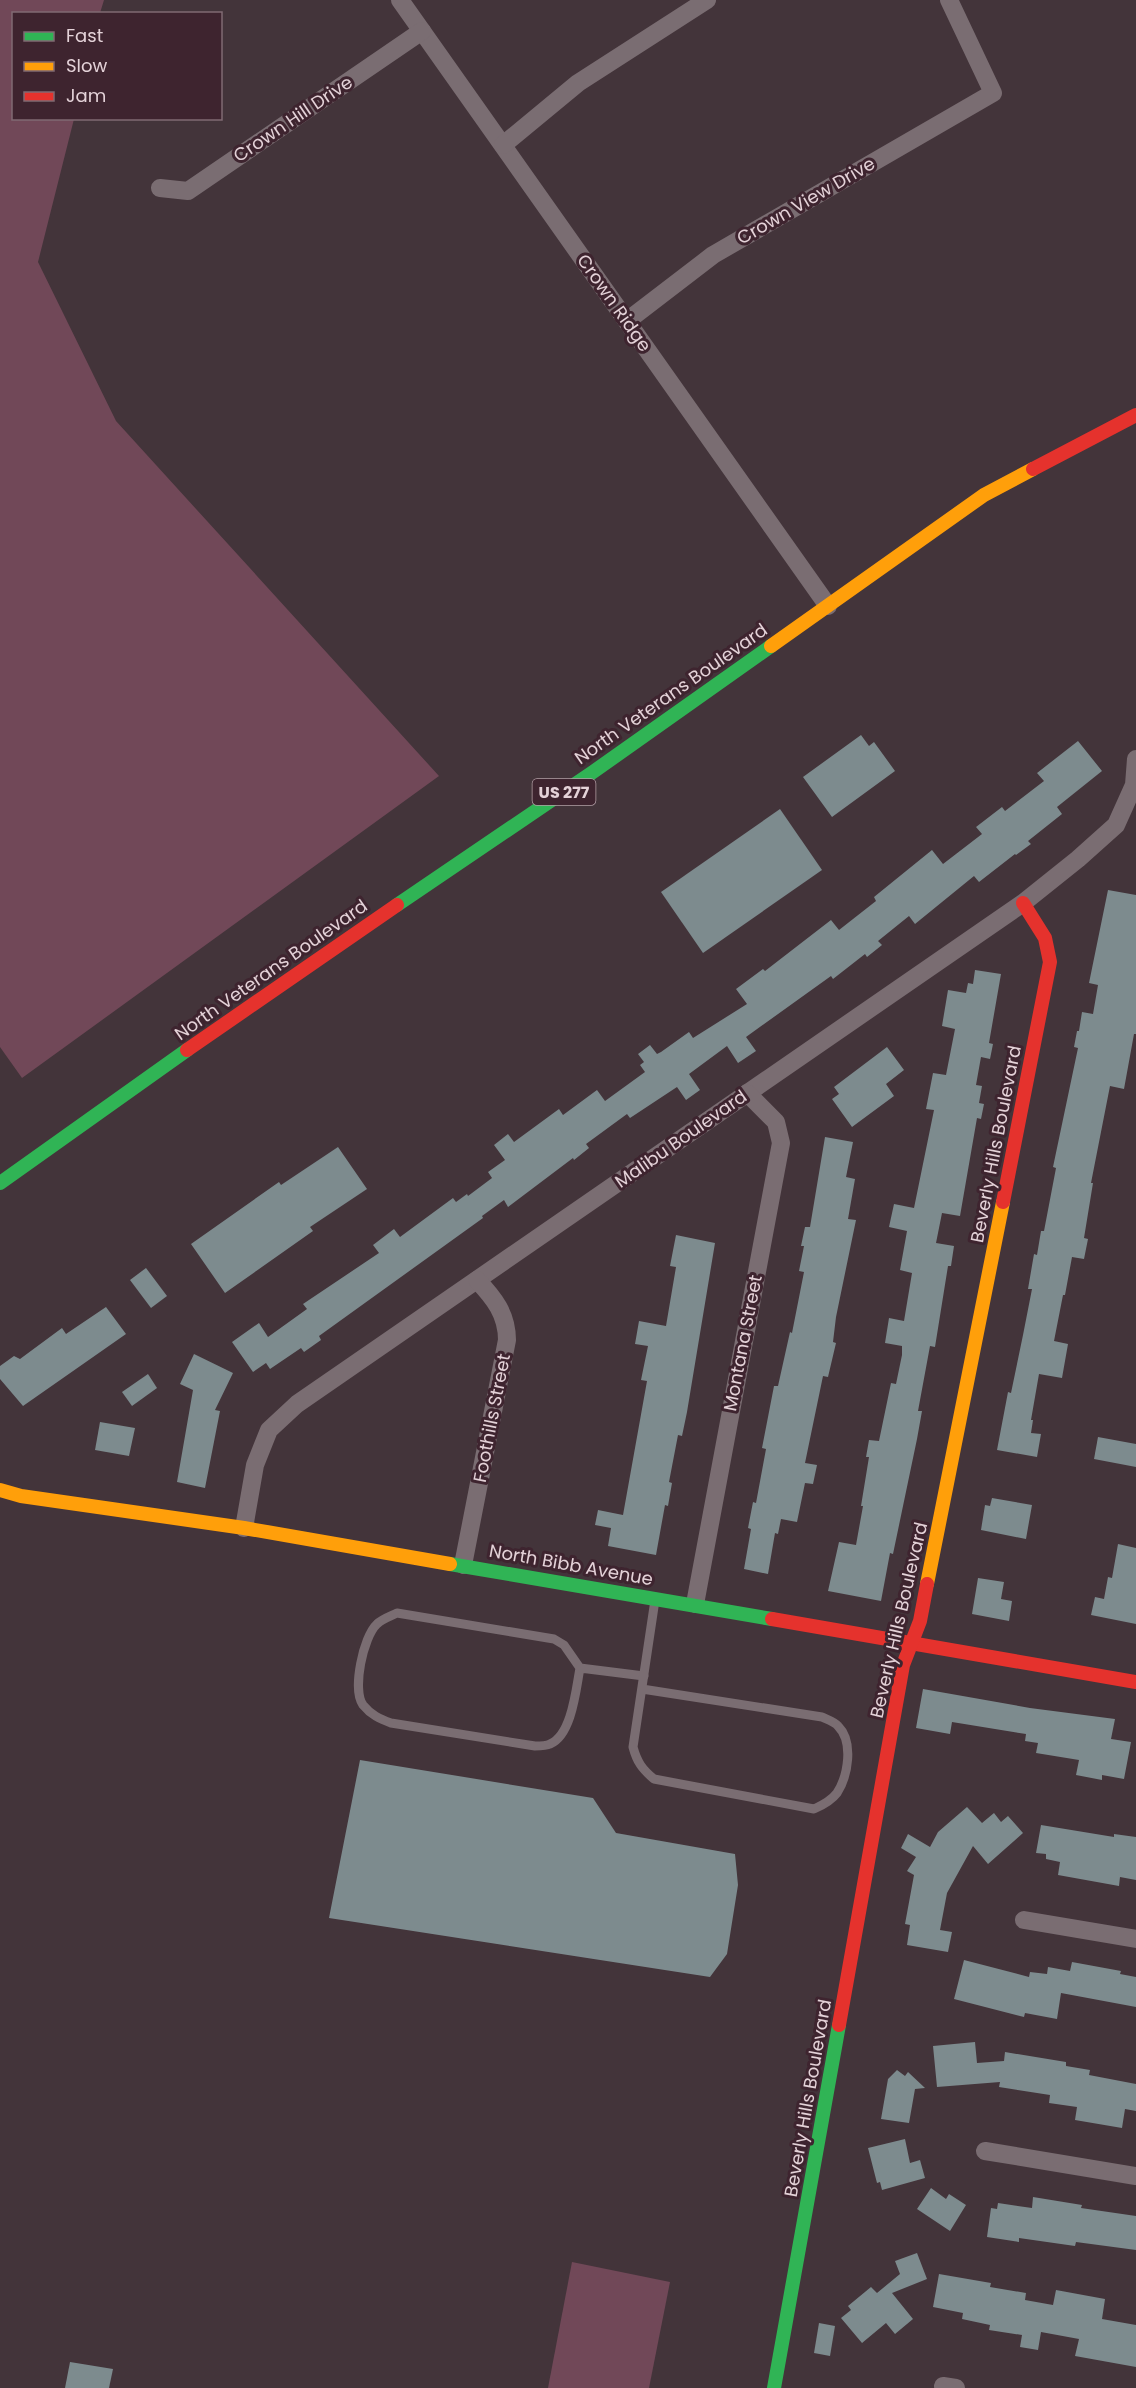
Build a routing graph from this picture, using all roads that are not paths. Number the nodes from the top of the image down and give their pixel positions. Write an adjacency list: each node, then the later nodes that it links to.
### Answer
1 (400, 0): 4 (street, Crown Ridge)
2 (707, 0): 5 (street)
3 (950, 0): 7 (street, Crown View Drive)
4 (422, 31): 5 (street, Crown Ridge); 6 (street, Crown Hill Drive)
5 (503, 145): 7 (street, Crown Ridge)
6 (160, 188)
7 (627, 321): 9 (street, Crown Ridge)
8 (1136, 415): 9 (main road, North Veterans Boulevard / US 277)
9 (828, 606): 13 (main road, North Veterans Boulevard / US 277)
10 (1136, 759): 11 (street, Malibu Boulevard)
11 (1023, 903): 12 (street, Malibu Boulevard); 20 (main road, Beverly Hills Boulevard)
12 (747, 1093): 14 (street, Malibu Boulevard); 19 (street, Montana Street)
13 (0, 1183)
14 (477, 1280): 16 (street, Malibu Boulevard); 17 (street, Foothills Street)
15 (0, 1490): 16 (main road, North Bibb Avenue)
16 (244, 1528): 17 (main road, North Bibb Avenue)
17 (463, 1565): 18 (main road, North Bibb Avenue)
18 (655, 1598): 19 (main road, North Bibb Avenue); 22 (lane)
19 (694, 1604): 20 (main road, North Bibb Avenue)
20 (911, 1643): 23 (main road, North Bibb Avenue); 29 (main road, Beverly Hills Boulevard)
21 (580, 1668): 21 (lane); 22 (lane)
22 (644, 1676): 24 (lane)
23 (1136, 1682)
24 (642, 1689): 24 (lane)
25 (1024, 1920): 26 (street)
26 (1136, 1939)
27 (985, 2151): 28 (street)
28 (1136, 2176)
29 (774, 2388)

